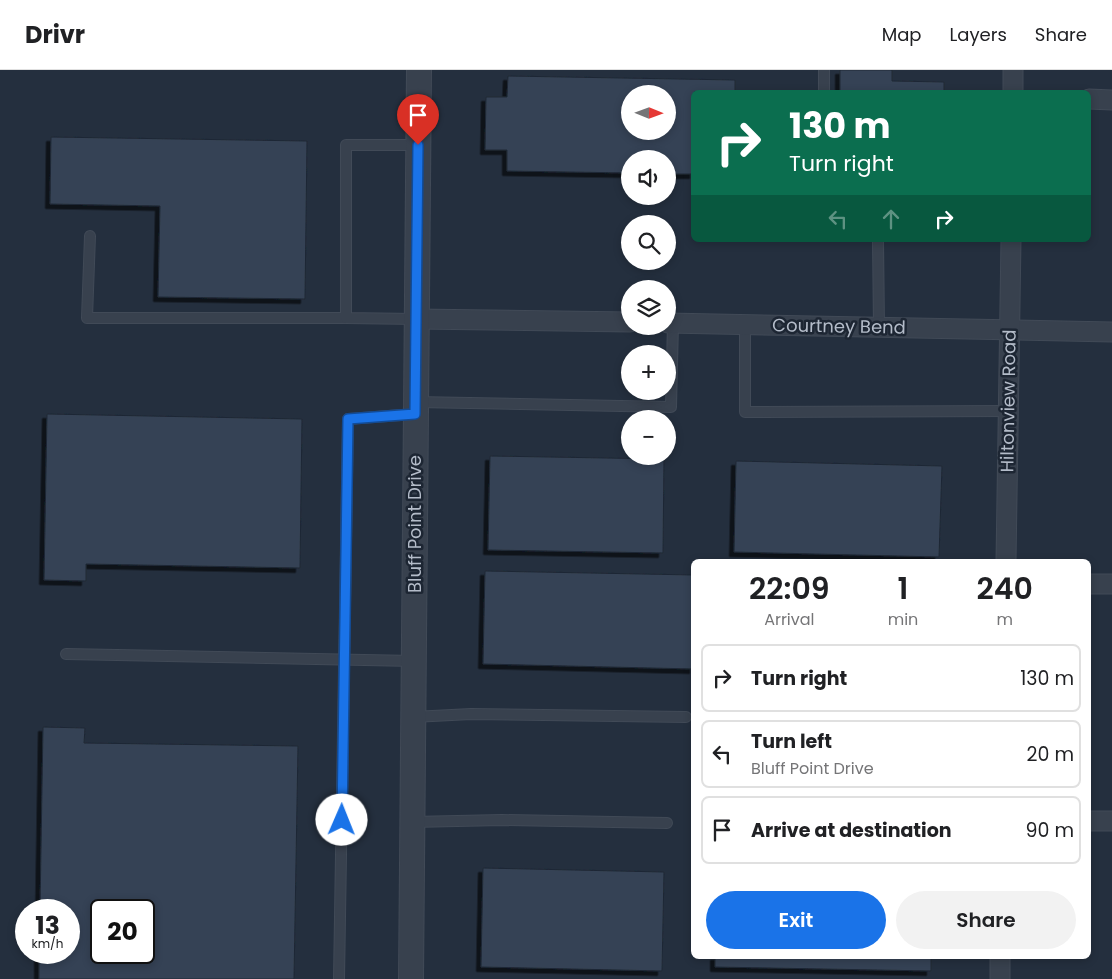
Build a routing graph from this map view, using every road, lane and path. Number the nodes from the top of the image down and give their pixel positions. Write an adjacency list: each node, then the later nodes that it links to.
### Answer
1 (418, 70): 8 (street, Bluff Point Drive)
2 (824, 70): 4 (lane)
3 (1013, 70): 5 (street)
4 (824, 90)
5 (1013, 90)
6 (1091, 100): 7 (street)
7 (1112, 100)
8 (418, 145): 12 (lane); 13 (street, Bluff Point Drive)
9 (90, 236): 12 (lane)
10 (878, 242): 17 (lane)
11 (1011, 242): 18 (street, Hiltonview Road)
12 (346, 318): 13 (lane)
13 (416, 319): 14 (street); 21 (street, Bluff Point Drive)
14 (621, 322)
15 (676, 323): 16 (street, Courtney Bend)
16 (745, 324): 17 (street, Courtney Bend); 22 (lane)
17 (880, 327): 18 (street, Courtney Bend)
18 (1010, 330): 19 (street, Courtney Bend); 22 (street, Hiltonview Road)
19 (1112, 332)
20 (670, 335): 21 (lane)
21 (415, 408): 27 (lane); 28 (street, Bluff Point Drive)
22 (1008, 411): 23 (street, Hiltonview Road)
23 (1006, 559)
24 (1091, 584): 25 (street)
25 (1112, 584)
26 (66, 654): 27 (lane)
27 (345, 660): 28 (lane); 36 (lane)
28 (414, 661): 29 (street, Bluff Point Drive)
29 (413, 717): 30 (lane); 33 (street, Bluff Point Drive)
30 (686, 717)
31 (1091, 821): 32 (street)
32 (1112, 821)
33 (412, 822): 34 (lane); 37 (street, Bluff Point Drive)
34 (667, 823)
35 (1000, 959): 38 (street)
36 (339, 979)
37 (411, 979)
38 (1000, 979)

